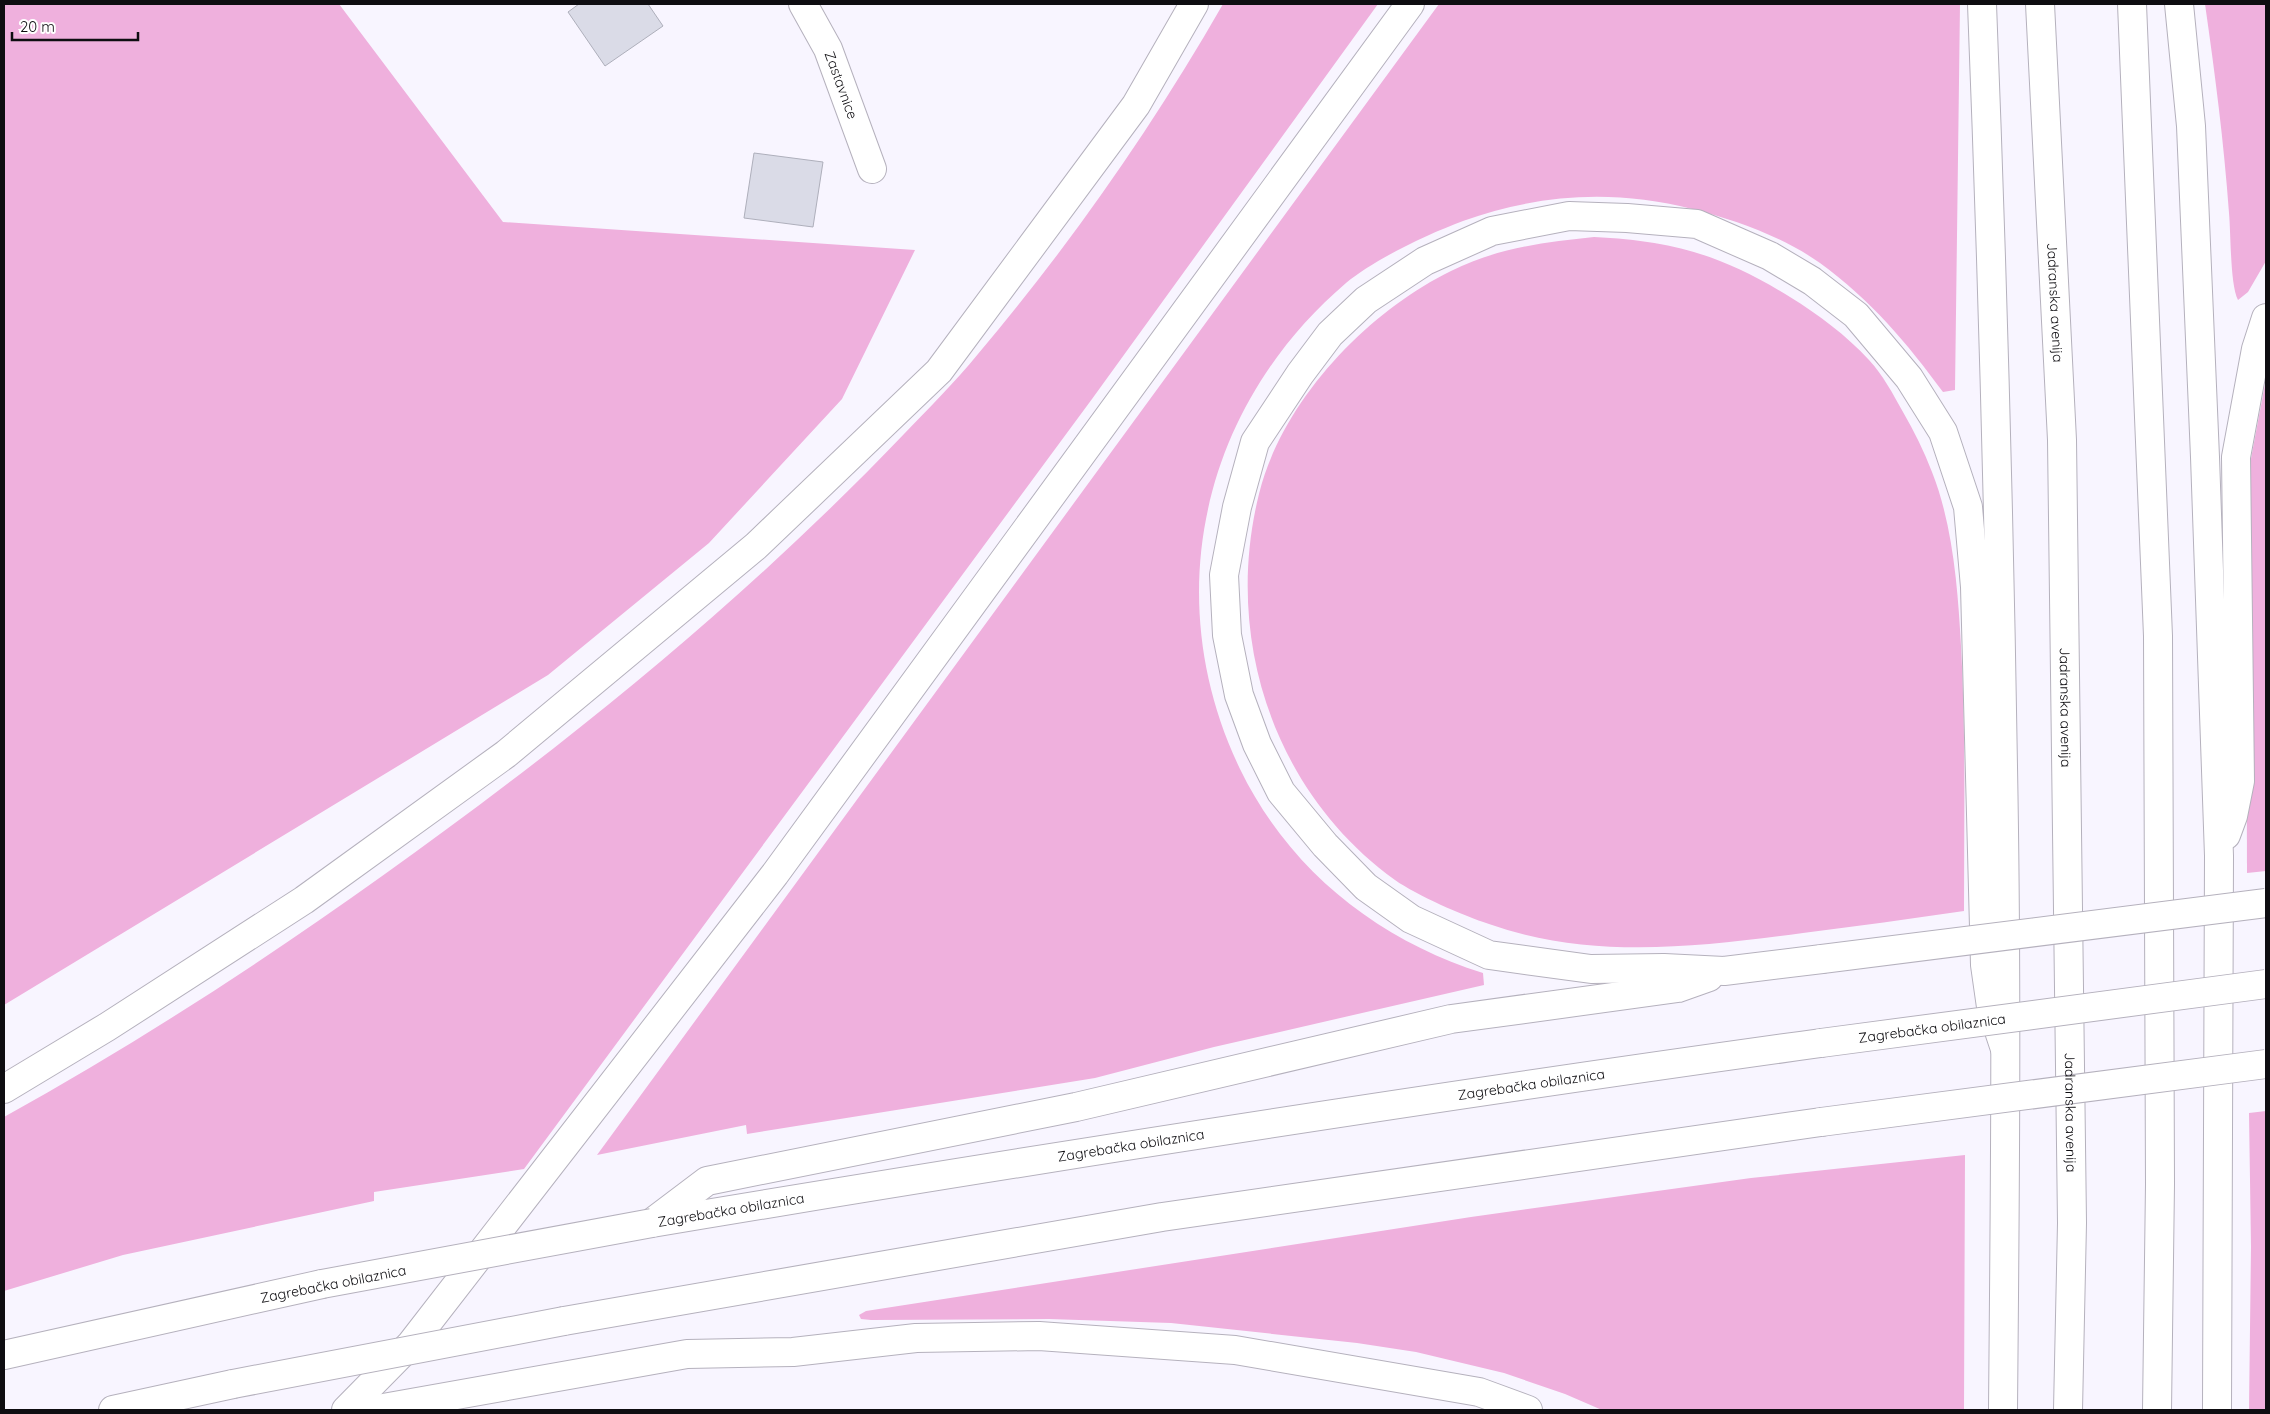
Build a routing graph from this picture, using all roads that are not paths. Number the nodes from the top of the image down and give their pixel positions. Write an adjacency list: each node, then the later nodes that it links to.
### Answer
1 (804, 4): 8 (main road, Zastavnice)
2 (1194, 4): 16 (main road)
3 (1410, 4): 20 (main road)
4 (1982, 4): 14 (main road)
5 (2040, 4): 24 (main road, Jadranska avenija)
6 (2132, 4): 25 (main road)
7 (2179, 4): 10 (main road)
8 (872, 169)
9 (2266, 318): 10 (main road)
10 (2219, 856): 26 (main road)
11 (2266, 903): 12 (main road, bridge)
12 (1724, 972): 14 (main road); 17 (main road)
13 (2266, 984): 17 (main road, Zagrebačka obilaznica, bridge)
14 (2005, 1049): 23 (main road)
15 (2266, 1064): 19 (main road, bridge)
16 (4, 1089)
17 (652, 1223): 18 (main road, Zagrebačka obilaznica, bridge)
18 (4, 1355)
19 (112, 1410)
20 (346, 1410)
21 (372, 1410): 22 (main road)
22 (1528, 1410)
23 (2003, 1410)
24 (2068, 1410)
25 (2156, 1410)
26 (2217, 1410)

